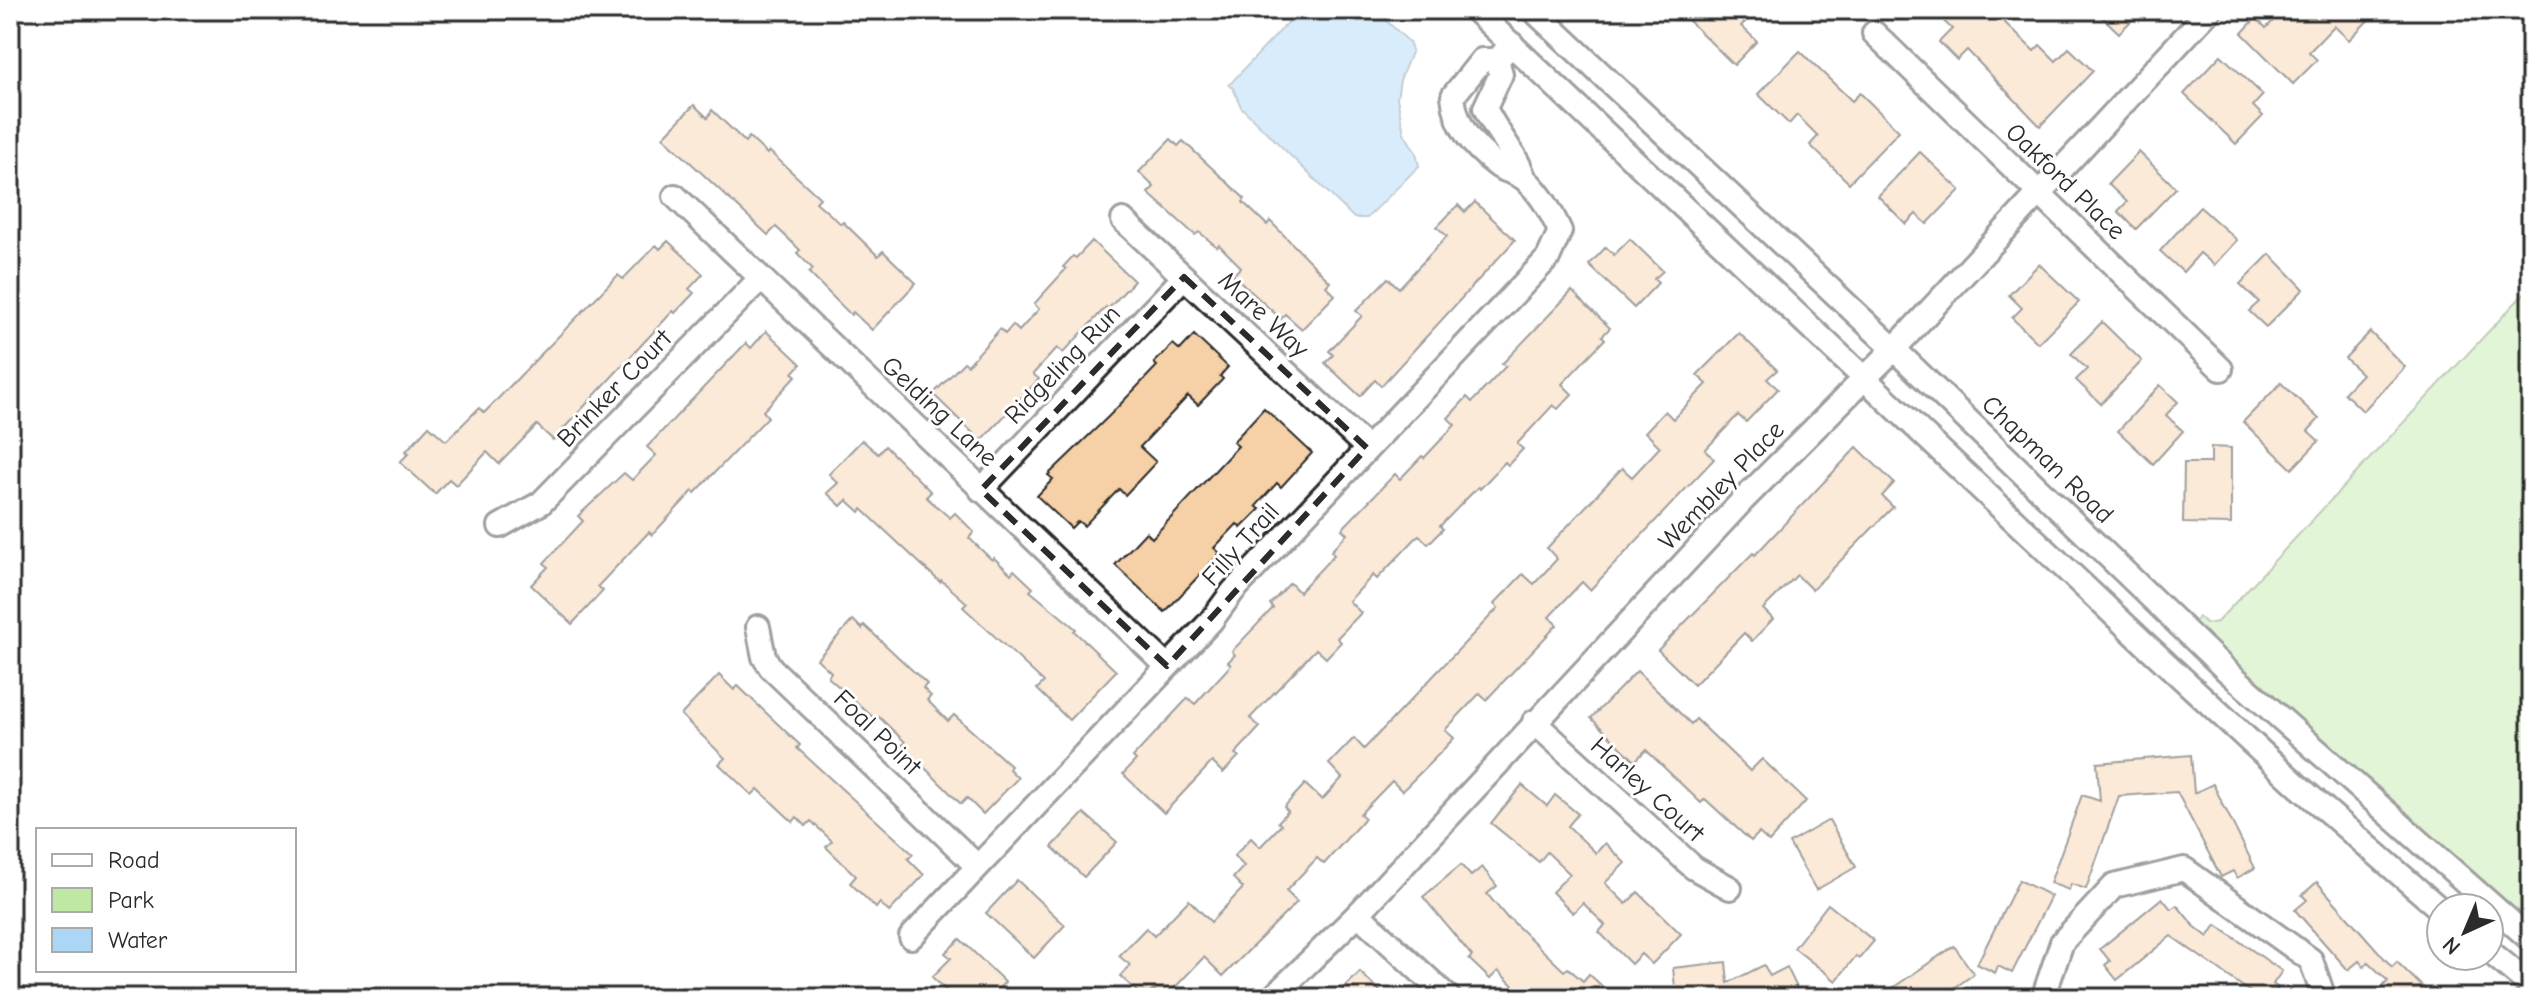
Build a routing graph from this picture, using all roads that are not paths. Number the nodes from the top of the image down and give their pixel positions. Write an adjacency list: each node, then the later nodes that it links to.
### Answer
1 (1475, 10): 5 (street)
2 (1533, 10): 14 (street, Chapman Road)
3 (2210, 10): 9 (street, Wembley Place)
4 (1874, 33): 9 (street, Oakford Place)
5 (1504, 52): 6 (street); 7 (street); 16 (street)
6 (1453, 96): 7 (street); 8 (street)
7 (1485, 108): 8 (street)
8 (1524, 178): 17 (street, Filly Trail)
9 (2038, 193): 14 (street, Wembley Place); 15 (street, Oakford Place)
10 (675, 196): 13 (street, Gelding Lane)
11 (1123, 220): 12 (street, Mare Way)
12 (1184, 277): 17 (street, Mare Way); 18 (street, Ridgeling Run)
13 (760, 279): 18 (street, Gelding Lane); 19 (street, Brinker Court)
14 (1894, 349): 16 (street, Wembley Place); 28 (street, Chapman Road)
15 (2221, 369)
16 (1865, 378): 22 (street, Wembley Place); 25 (street)
17 (1367, 448): 21 (street, Filly Trail)
18 (981, 490): 21 (street, Gelding Lane)
19 (500, 526)
20 (758, 627): 23 (street, Foal Point)
21 (1167, 666): 23 (street, Filly Trail)
22 (1534, 722): 24 (street, Harley Court); 26 (street, Wembley Place)
23 (977, 866): 27 (street, Filly Trail)
24 (1730, 888)
25 (2425, 896)
26 (1358, 914): 31 (street, Wembley Place); 32 (street)
27 (911, 937)
28 (2531, 940)
29 (2505, 964): 30 (street)
30 (2531, 986)
31 (1272, 998)
32 (1449, 998)
33 (2043, 998): 34 (street)
34 (2324, 998)

